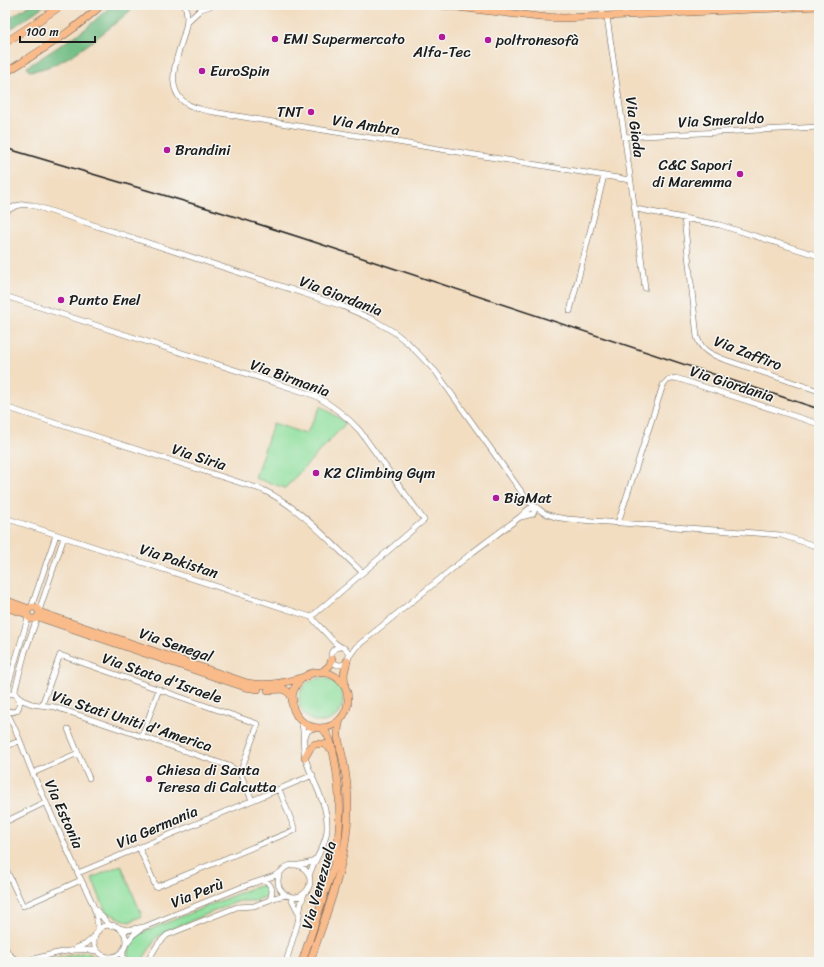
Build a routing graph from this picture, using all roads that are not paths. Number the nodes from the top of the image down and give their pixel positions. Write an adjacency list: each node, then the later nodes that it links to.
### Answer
1 (62, 5): 16 (main road)
2 (101, 5): 17 (main road)
3 (185, 5): 12 (street)
4 (190, 5): 12 (street, Via Ambra)
5 (200, 5): 11 (street)
6 (214, 5): 11 (street)
7 (441, 5): 9 (main road)
8 (625, 5): 13 (street)
9 (460, 6): 14 (main road)
10 (819, 6): 13 (main road)
11 (197, 12): 15 (street)
12 (188, 14): 15 (street, Via Ambra)
13 (626, 15): 14 (main road)
14 (607, 16): 19 (street, Via Giada)
15 (187, 22): 20 (street, Via Ambra)
16 (5, 43)
17 (5, 73)
18 (819, 127): 19 (street, Via Smeraldo)
19 (624, 137): 21 (street, Via Giada)
20 (604, 176): 21 (street, Via Ambra); 28 (street)
21 (630, 180): 22 (street, Via Giada)
22 (636, 209): 24 (street); 26 (street, Via Giada)
23 (5, 212): 32 (street, Via Giordania)
24 (684, 218): 25 (street); 29 (street, Via Zaffiro)
25 (819, 256)
26 (645, 288)
27 (5, 296): 43 (street, Via Birmania)
28 (570, 311)
29 (819, 391)
30 (5, 407): 43 (street, Via Siria)
31 (819, 424): 39 (street, Via Giordania)
32 (528, 501): 33 (street, Via Giordania); 34 (street)
33 (536, 507): 34 (street); 35 (street, Via Giordania); 36 (street)
34 (527, 510): 37 (street)
35 (544, 513): 36 (street); 39 (street, Via Giordania)
36 (533, 514): 37 (street)
37 (520, 517): 50 (street)
38 (5, 518): 40 (street, Via Pakistan)
39 (618, 523): 42 (street, Via Giordania)
40 (56, 535): 41 (street, Via Pakistan); 46 (street)
41 (64, 537): 47 (street); 48 (street, Via Pakistan)
42 (819, 547)
43 (362, 572): 48 (street, Via Birmania)
44 (5, 600): 46 (main road)
45 (5, 606): 46 (main road)
46 (29, 612): 47 (main road); 47 (main road); 59 (street)
47 (38, 615): 56 (main road, Via Senegal); 59 (street); 60 (main road, Via Senegal)
48 (311, 617): 49 (street, Via Pakistan)
49 (335, 643): 51 (street, Via Pakistan); 52 (street)
50 (356, 647): 51 (street); 54 (street)
51 (342, 648): 52 (street); 54 (street, Via Pakistan)
52 (335, 649): 53 (street)
53 (332, 659): 54 (street); 55 (main road)
54 (347, 659): 57 (main road, Via Venezuela)
55 (321, 673): 56 (main road); 57 (main road)
56 (307, 676): 60 (main road)
57 (345, 687): 66 (main road, Via Venezuela)
58 (159, 689): 62 (street, Via Stato d'Israele); 71 (street); 79 (street, Via Stato d'Israele)
59 (9, 694): 61 (street, Via Stati Uniti d'America); 64 (street, Via Estonia)
60 (293, 700): 65 (main road)
61 (32, 704): 62 (street, Via Stati Uniti d'America); 64 (street, Via Stati Uniti d'America)
62 (42, 705): 71 (street, Via Stati Uniti d'America)
63 (5, 709): 64 (street, Via Stati Uniti d'America); 67 (street, Via Estonia)
64 (17, 709): 67 (street, Via Estonia)
65 (301, 720): 68 (main road); 72 (street)
66 (340, 720): 69 (main road); 121 (main road, Via Venezuela)
67 (14, 726): 73 (street, Via Estonia)
68 (314, 727): 69 (main road); 72 (street)
69 (322, 728): 75 (main road, Via Venezuela)
70 (68, 729): 76 (street)
71 (142, 736): 79 (street, Via Stati Uniti d'America)
72 (304, 740): 77 (street)
73 (19, 741): 74 (street); 78 (street, Via Estonia)
74 (5, 747)
75 (333, 750): 77 (main road); 120 (main road, Via Venezuela)
76 (78, 753): 78 (street); 81 (street)
77 (306, 757): 80 (street)
78 (33, 773): 84 (street, Via Estonia)
79 (240, 773): 83 (street)
80 (312, 775): 82 (street, Via Germania); 87 (street)
81 (89, 778)
82 (279, 789): 83 (street, Via Germania); 86 (street)
83 (252, 800): 86 (street, Via Germania)
84 (46, 802): 85 (street); 91 (street, Via Estonia)
85 (5, 822)
86 (139, 847): 91 (street, Via Germania)
87 (318, 855): 89 (street, Via Perù); 92 (street)
88 (5, 866): 93 (street)
89 (298, 866): 90 (street, Via Perù); 92 (street)
90 (281, 872): 94 (street, Via Perù); 96 (street)
91 (78, 873): 93 (street, Via Estonia)
92 (309, 876): 97 (street)
93 (81, 880): 100 (street, Via Estonia)
94 (260, 881): 95 (street, Via Perù); 103 (street, Via Perù)
95 (266, 881): 96 (street, Via Perù); 99 (street)
96 (279, 887): 98 (street, Via Perù); 99 (street)
97 (304, 893): 98 (street); 101 (street)
98 (288, 896): 99 (street); 101 (street, Via Perù)
99 (270, 900): 118 (street)
100 (96, 910): 102 (street, Via Estonia); 105 (street, Via Estonia)
101 (300, 914): 119 (street)
102 (110, 926): 104 (street, Via Perù); 105 (street)
103 (144, 927): 104 (street, Via Perù); 107 (street, Via Perù)
104 (119, 928): 107 (street)
105 (98, 931): 106 (street)
106 (95, 936): 109 (street); 111 (street)
107 (126, 944): 110 (street, Via Perù)
108 (5, 947): 112 (street)
109 (73, 950): 111 (street); 115 (street)
110 (123, 950): 113 (street); 117 (street)
111 (97, 951): 113 (street)
112 (7, 953): 114 (street); 115 (street)
113 (109, 957): 116 (street)
114 (5, 961)
115 (23, 962)
116 (117, 962)
117 (124, 962)
118 (146, 962)
119 (286, 962)
120 (302, 962)
121 (310, 962)

